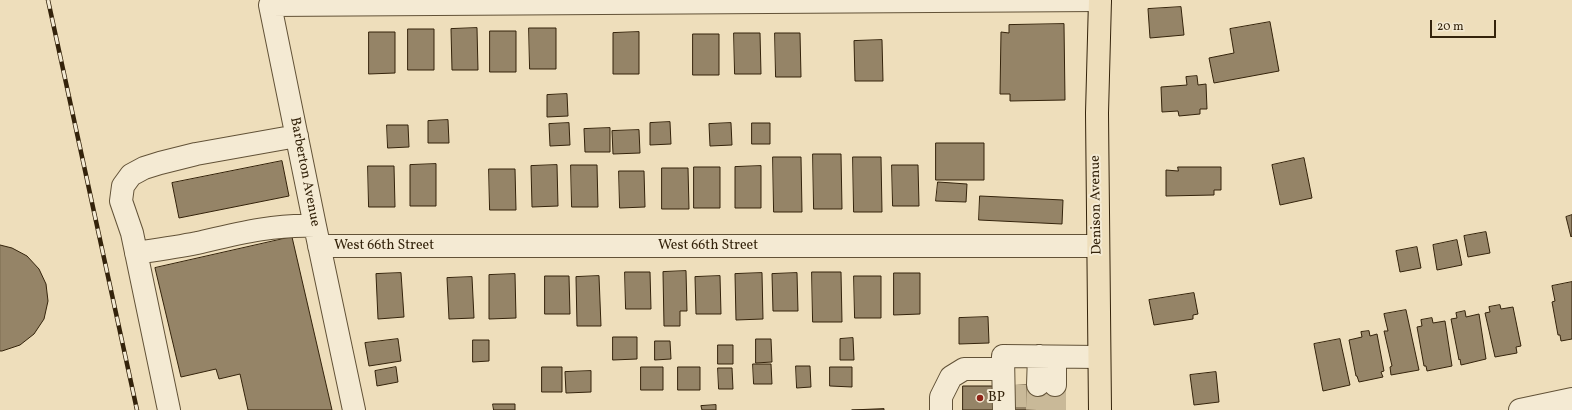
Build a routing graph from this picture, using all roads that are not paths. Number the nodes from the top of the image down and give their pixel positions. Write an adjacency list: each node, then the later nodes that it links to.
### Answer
1 (1100, 0): 2 (street); 5 (main road, Denison Avenue)
2 (436, 2): 3 (street, Barberton Avenue)
3 (297, 136): 4 (street, Barberton Avenue); 6 (street)
4 (317, 236): 5 (street, West 66th Street); 6 (street, West 66th Street); 13 (street, Barberton Avenue)
5 (1098, 246): 8 (main road, Denison Avenue)
6 (136, 253): 12 (street)
7 (1047, 357): 8 (street); 9 (street); 10 (street)
8 (1099, 357): 16 (main road, Denison Avenue)
9 (1011, 370): 14 (street); 15 (street)
10 (1046, 385)
11 (1572, 399): 17 (street)
12 (169, 410)
13 (354, 410)
14 (941, 410)
15 (1004, 410)
16 (1100, 410)
17 (1520, 410)

